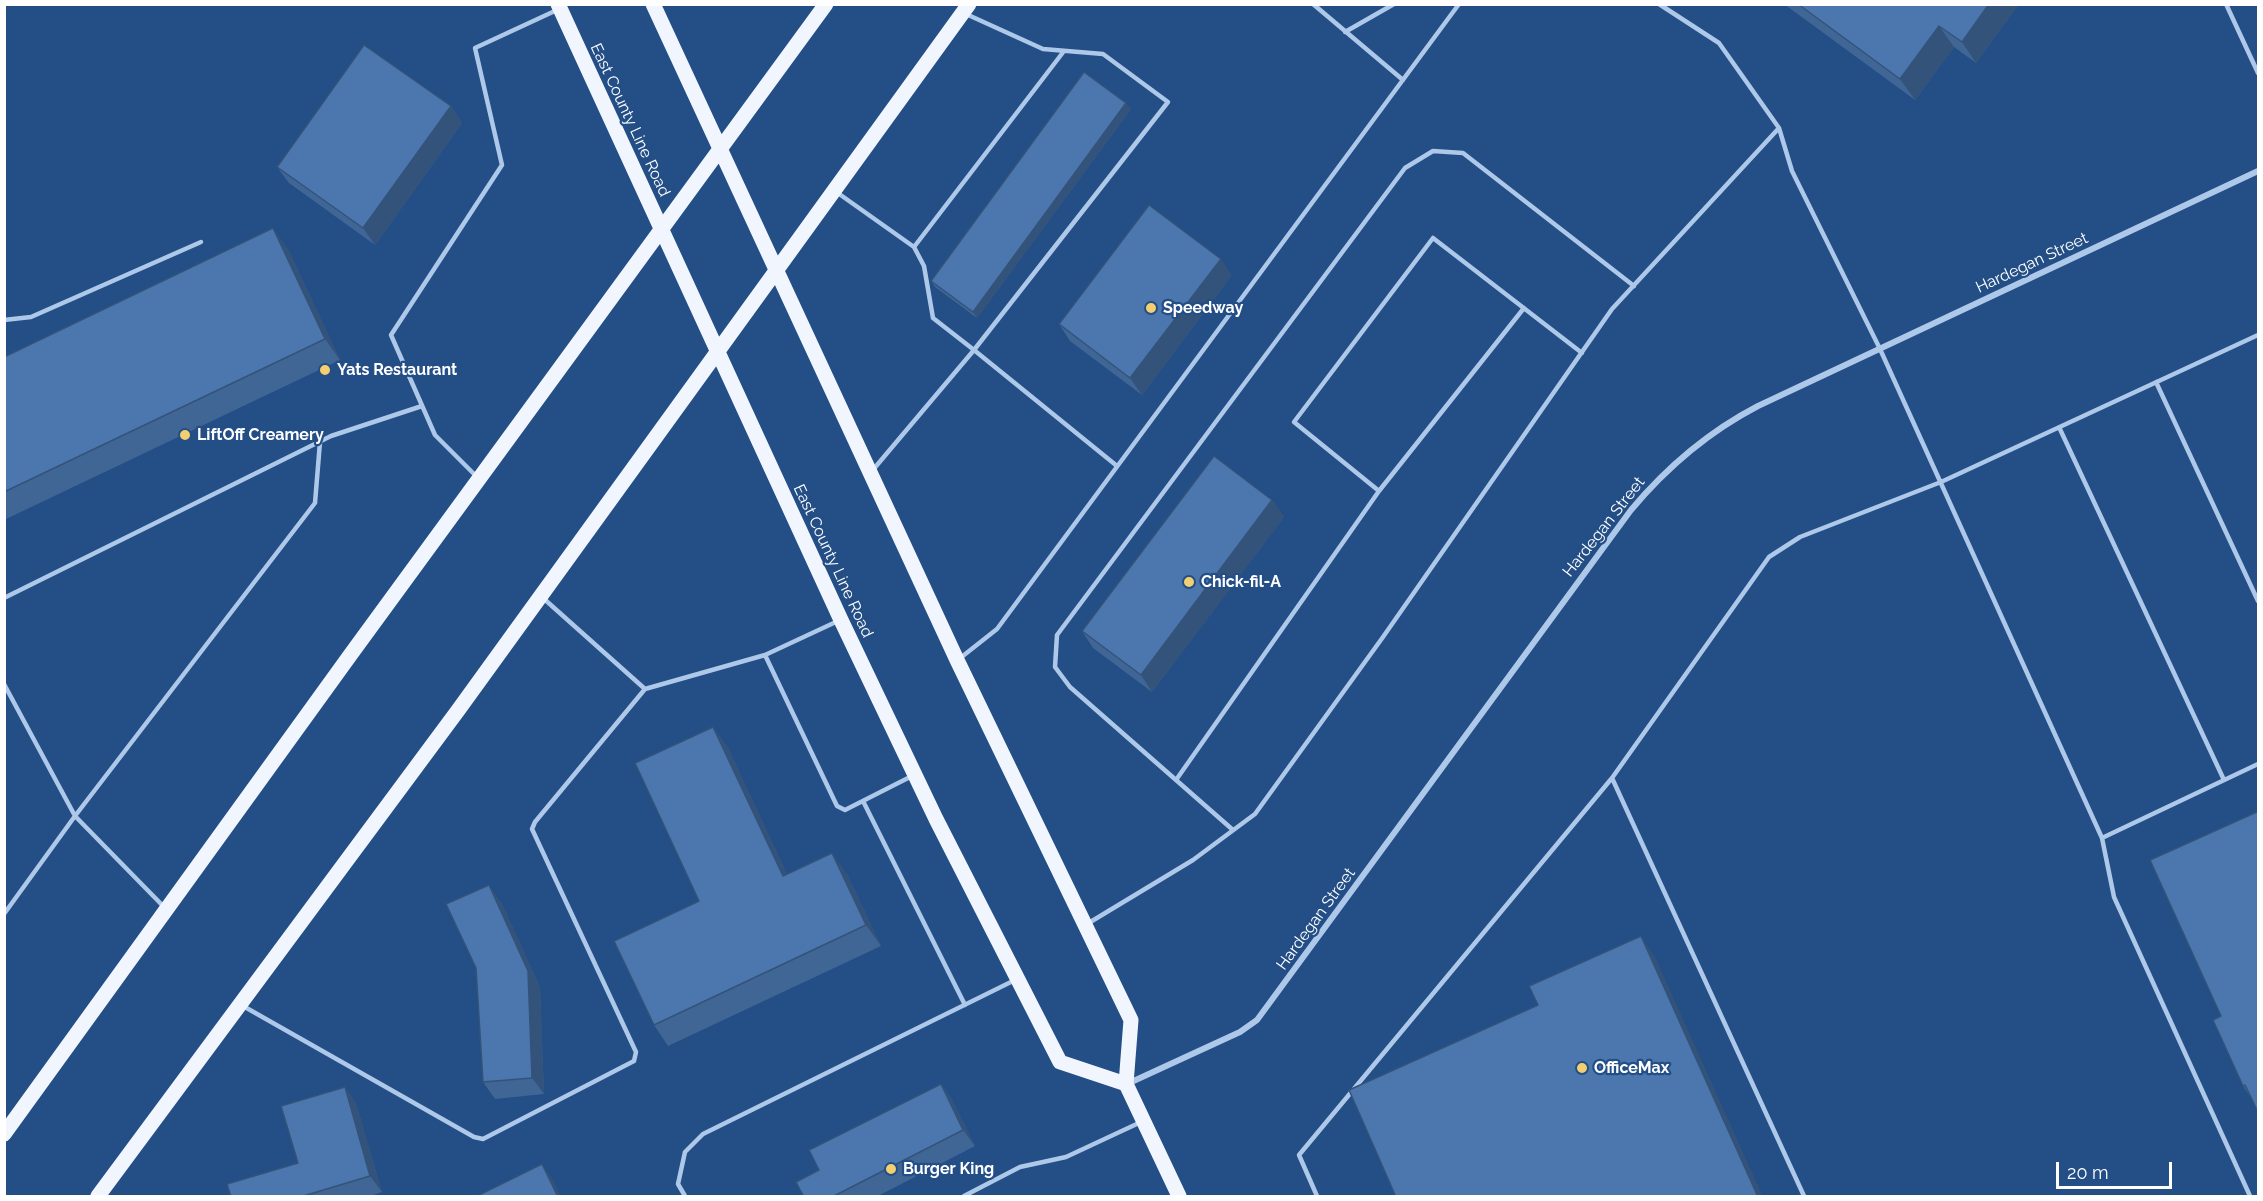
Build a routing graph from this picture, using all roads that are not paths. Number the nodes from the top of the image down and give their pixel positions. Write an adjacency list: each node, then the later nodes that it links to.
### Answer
1 (652, 4): 15 (main road)
2 (826, 4): 15 (main road)
3 (1313, 4): 10 (lane)
4 (1394, 4): 10 (lane)
5 (1459, 4): 13 (lane)
6 (1659, 4): 14 (lane)
7 (2226, 4): 12 (lane)
8 (559, 6): 18 (main road, East County Line Road); 31 (lane)
9 (966, 9): 11 (lane); 17 (main road)
10 (1345, 32): 13 (lane)
11 (1064, 51): 20 (lane); 27 (lane)
12 (2259, 73)
13 (1403, 80): 34 (lane)
14 (1779, 128): 22 (lane); 26 (lane)
15 (720, 150): 18 (main road); 21 (main road)
16 (2259, 171): 26 (street, Hardegan Street)
17 (835, 190): 20 (lane); 21 (main road)
18 (661, 230): 28 (main road, East County Line Road); 36 (main road)
19 (201, 242): 24 (lane)
20 (914, 247): 27 (lane)
21 (776, 271): 28 (main road); 35 (main road)
22 (1634, 286): 29 (lane); 50 (lane)
23 (1524, 308): 29 (lane); 38 (lane); 38 (lane)
24 (4, 320)
25 (2259, 335): 30 (lane)
26 (1880, 349): 37 (lane); 62 (street, Hardegan Street)
27 (974, 350): 34 (lane); 35 (lane)
28 (717, 353): 39 (main road); 42 (main road, East County Line Road)
29 (1582, 353): 54 (lane)
30 (2156, 382): 32 (lane); 41 (lane)
31 (422, 406): 33 (lane); 36 (lane)
32 (2060, 427): 37 (lane); 51 (lane)
33 (320, 442): 40 (lane); 53 (lane)
34 (1117, 466): 44 (lane)
35 (870, 473): 44 (main road)
36 (479, 479): 56 (main road)
37 (1941, 482): 49 (lane); 55 (lane)
38 (1379, 491): 50 (lane)
39 (541, 596): 46 (lane); 60 (main road)
40 (4, 598)
41 (2259, 601)
42 (841, 620): 43 (lane); 48 (main road, East County Line Road)
43 (765, 655): 46 (lane); 52 (lane)
44 (957, 660): 58 (main road)
45 (4, 684): 53 (lane)
46 (645, 689): 60 (lane)
47 (2259, 764): 51 (lane)
48 (914, 774): 52 (lane); 59 (main road, East County Line Road)
49 (1612, 778): 69 (lane); 70 (lane)
50 (1176, 780): 54 (lane)
51 (2224, 780): 55 (lane)
52 (863, 801): 61 (lane)
53 (75, 816): 56 (lane); 57 (lane)
54 (1233, 830): 58 (lane)
55 (2102, 838): 71 (lane)
56 (166, 909): 64 (main road)
57 (4, 914)
58 (1084, 926): 62 (main road)
59 (1017, 979): 61 (lane); 62 (main road, East County Line Road)
60 (240, 1004): 65 (main road)
61 (965, 1005): 66 (lane)
62 (1126, 1084): 63 (main road)
63 (1143, 1120): 67 (lane); 68 (main road)
64 (4, 1134)
65 (98, 1197)
66 (685, 1197)
67 (964, 1197)
68 (1179, 1197)
69 (1317, 1197)
70 (1804, 1197)
71 (2250, 1197)

